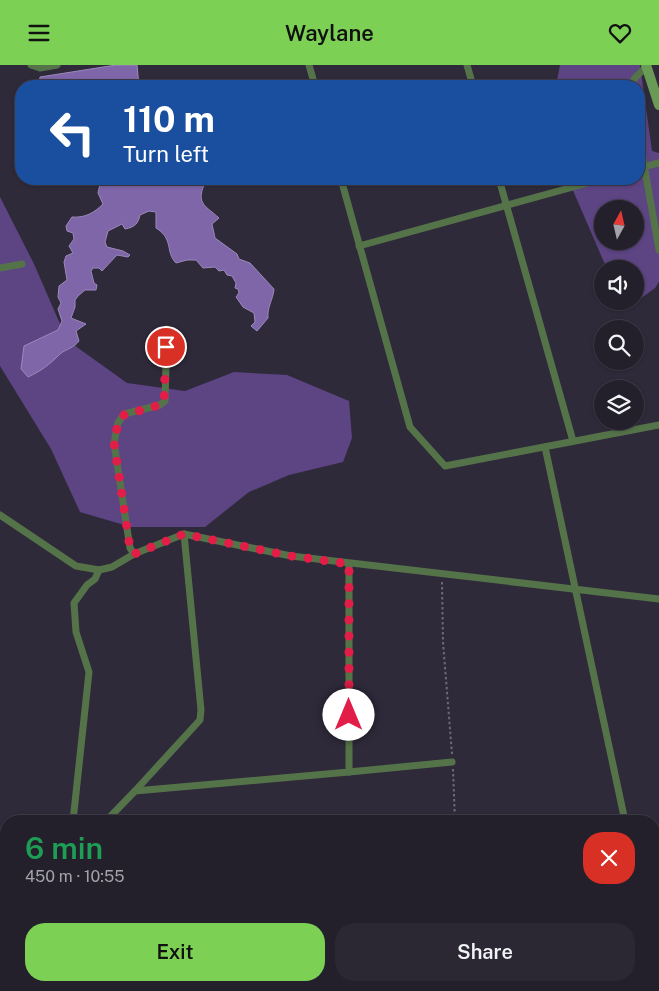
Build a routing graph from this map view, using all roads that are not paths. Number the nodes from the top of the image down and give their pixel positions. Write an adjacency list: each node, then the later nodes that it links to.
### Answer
1 (31, 65): 2 (street)
2 (56, 65)
3 (309, 65): 6 (street)
4 (467, 65): 7 (street)
5 (646, 66): 8 (street); 9 (main road)
6 (313, 80)
7 (471, 80)
8 (634, 80)
9 (659, 105)
10 (659, 163): 11 (street)
11 (645, 167)
12 (343, 185): 17 (street)
13 (501, 185): 16 (street)
14 (580, 185): 16 (street)
15 (645, 185): 18 (street)
16 (507, 205): 17 (street); 23 (street)
17 (359, 246): 24 (street)
18 (659, 250)
19 (22, 264): 20 (street)
20 (0, 268)
21 (167, 329): 27 (street)
22 (659, 425): 23 (street)
23 (573, 441): 24 (street)
24 (545, 447): 30 (street)
25 (0, 515): 29 (street)
26 (184, 534): 27 (street); 28 (street); 34 (street)
27 (134, 554): 29 (street)
28 (349, 564): 30 (street); 33 (street)
29 (99, 570): 35 (street)
30 (575, 589): 31 (street); 37 (street)
31 (659, 599)
32 (452, 762): 33 (street)
33 (349, 772): 34 (street)
34 (135, 791): 36 (street)
35 (74, 815)
36 (112, 815)
37 (624, 815)

